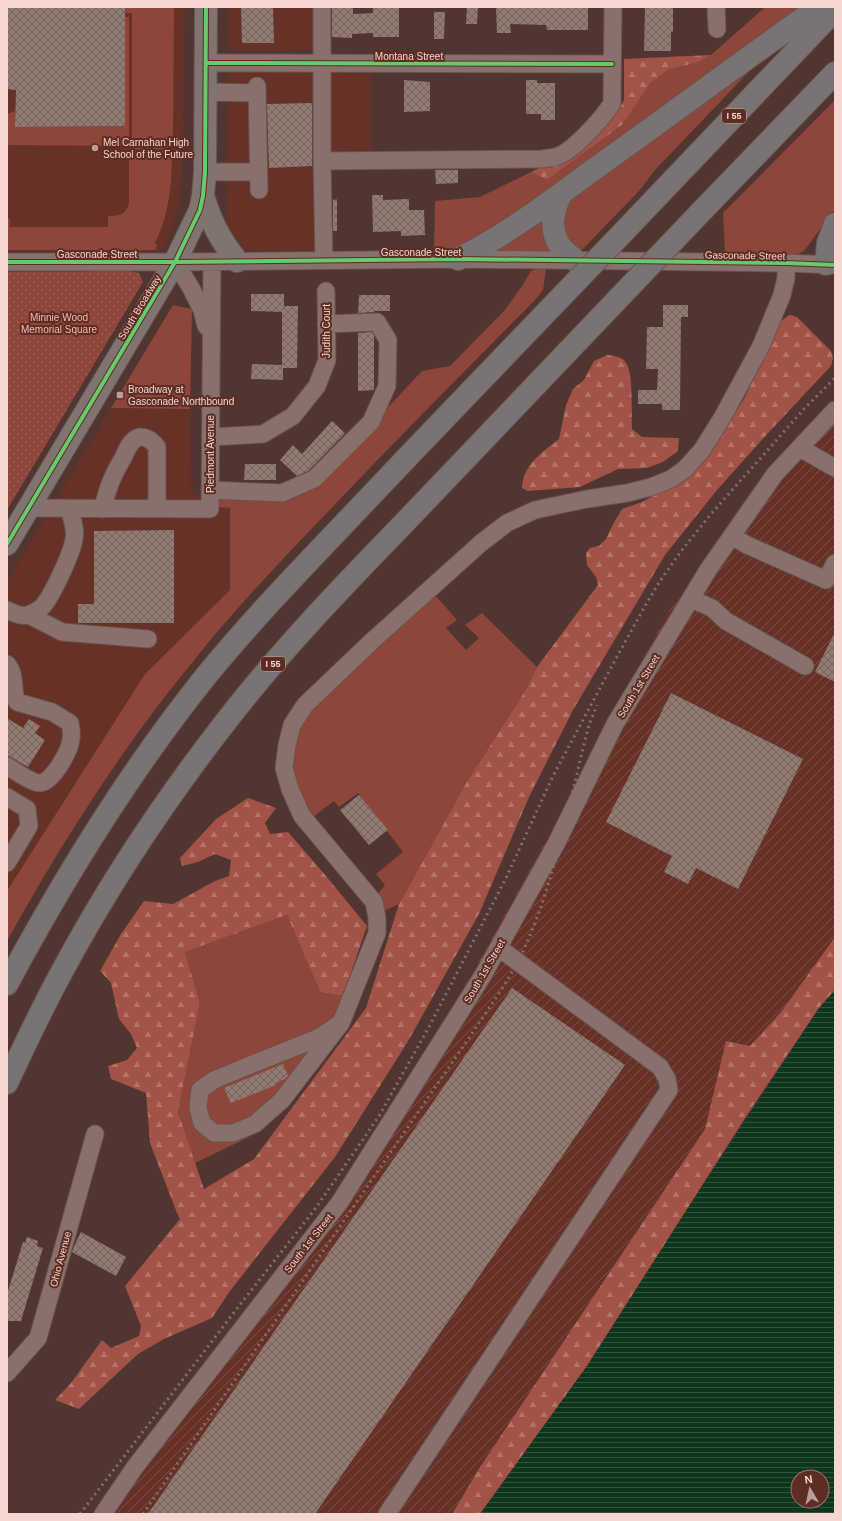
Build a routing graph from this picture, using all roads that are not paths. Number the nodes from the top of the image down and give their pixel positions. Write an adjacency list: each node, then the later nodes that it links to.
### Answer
1 (206, 7): 8 (main road, South Broadway)
2 (322, 7): 9 (street)
3 (613, 7): 10 (street)
4 (716, 7): 7 (street)
5 (819, 7): 17 (highway)
6 (835, 10): 54 (highway, I 55, bridge)
7 (717, 29)
8 (206, 63): 9 (street, Montana Street); 12 (main road, South Broadway)
9 (322, 64): 10 (street, Montana Street); 13 (street)
10 (612, 64): 13 (street)
11 (835, 73): 56 (highway, I 55, bridge)
12 (205, 92): 14 (main road, South Broadway); 15 (street)
13 (322, 161): 21 (street)
14 (205, 172): 15 (street); 18 (main road, South Broadway)
15 (258, 172): 16 (street)
16 (259, 190)
17 (562, 193): 20 (highway); 22 (highway)
18 (203, 196): 23 (main road); 25 (main road, South Broadway)
19 (835, 224): 28 (highway)
20 (458, 259): 21 (street, Gasconade Street); 22 (street, Gasconade Street)
21 (324, 260): 23 (street, Gasconade Street)
22 (575, 260): 27 (street, Gasconade Street)
23 (237, 261): 26 (street, Gasconade Street)
24 (7, 262): 25 (street, Gasconade Street)
25 (175, 262): 26 (street, Gasconade Street); 31 (street, Piedmont Avenue); 37 (main road, South Broadway)
26 (212, 262): 31 (street, Piedmont Avenue)
27 (786, 263): 28 (street, Gasconade Street); 55 (street)
28 (831, 264)
29 (326, 292): 30 (street, Judith Court)
30 (326, 324): 33 (street, Judith Court); 36 (street)
31 (211, 351): 33 (street, Piedmont Avenue)
32 (835, 410): 34 (street, South 1st Street)
33 (211, 437): 36 (street, Piedmont Avenue)
34 (800, 448): 35 (street); 41 (street, South 1st Street)
35 (835, 468)
36 (210, 490): 40 (street, Piedmont Avenue)
37 (28, 508): 38 (street); 42 (main road, South Broadway)
38 (69, 509): 39 (street); 46 (street)
39 (103, 509): 40 (street); 40 (street)
40 (157, 509)
41 (732, 536): 43 (street); 44 (street, South 1st Street)
42 (7, 544)
43 (835, 563)
44 (691, 599): 49 (street); 53 (street, South 1st Street)
45 (7, 610): 46 (street)
46 (29, 615): 47 (street)
47 (148, 639)
48 (7, 664): 50 (street)
49 (805, 666)
50 (7, 766)
51 (7, 797): 52 (street)
52 (7, 863)
53 (498, 948): 59 (street, South 1st Street); 60 (street)
54 (7, 984)
55 (341, 1023): 55 (street)
56 (7, 1083)
57 (95, 1134): 58 (street, Ohio Avenue)
58 (7, 1373)
59 (103, 1514)
60 (387, 1514)

